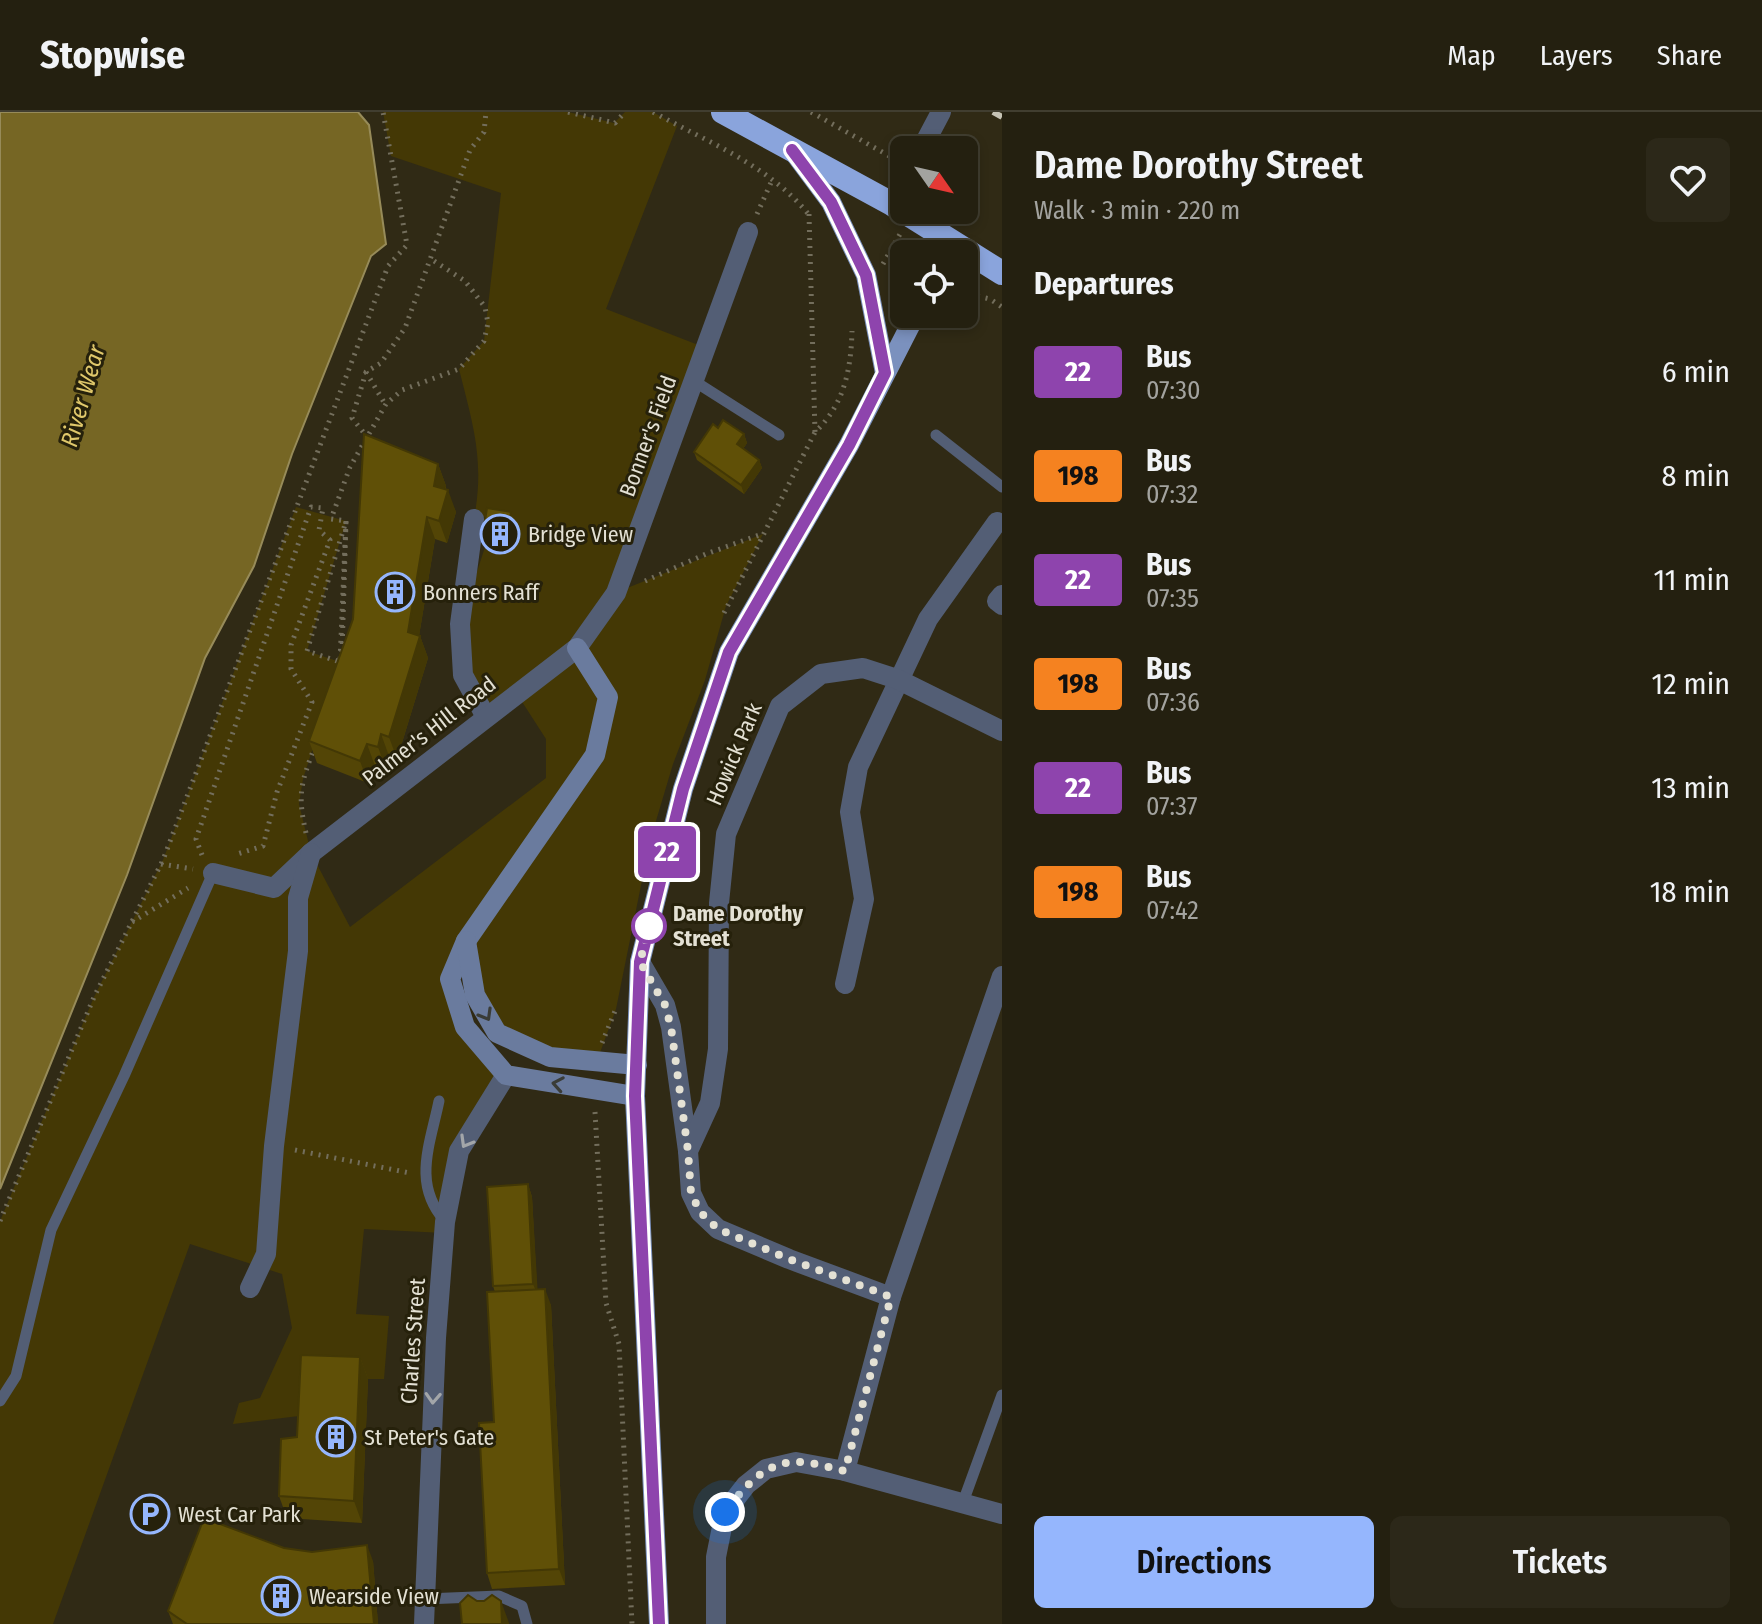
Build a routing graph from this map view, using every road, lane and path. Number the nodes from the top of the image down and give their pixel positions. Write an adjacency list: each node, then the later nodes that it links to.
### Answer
1 (383, 112): 47 (path)
2 (486, 112): 17 (path)
3 (568, 112): 4 (path)
4 (625, 112)
5 (653, 112): 15 (path)
6 (723, 112): 10 (highway)
7 (811, 112): 11 (path)
8 (941, 112): 9 (street)
9 (928, 136)
10 (792, 150): 12 (highway); 25 (main road)
11 (890, 156)
12 (890, 203)
13 (808, 213): 22 (path)
14 (918, 224): 16 (highway)
15 (748, 232): 26 (street, Bonner's Field)
16 (938, 240)
17 (431, 259): 24 (path); 27 (path)
18 (978, 261): 19 (highway)
19 (1002, 273)
20 (978, 296): 21 (path)
21 (1002, 307)
22 (850, 319)
23 (909, 328): 25 (main road)
24 (366, 372): 27 (path); 30 (path)
25 (885, 373): 51 (main road)
26 (694, 381): 28 (lane); 36 (street, Bonner's Field)
27 (386, 404): 30 (path)
28 (779, 435)
29 (936, 435): 31 (lane)
30 (368, 439): 33 (path)
31 (1002, 487)
32 (474, 519): 43 (street)
33 (346, 521): 40 (path); 40 (path)
34 (997, 522): 42 (street)
35 (763, 534): 36 (path)
36 (616, 593): 39 (street, Bonner's Field)
37 (1002, 595): 38 (street)
38 (1002, 605)
39 (577, 648): 43 (street, Palmer's Hill Road); 50 (street)
40 (340, 662): 41 (path)
41 (339, 671)
42 (897, 679): 44 (street, Howick Park); 53 (street); 61 (street, Howick Park)
43 (486, 717): 46 (street, Palmer's Hill Road)
44 (1002, 731)
45 (319, 735): 46 (path)
46 (311, 853): 48 (street, Palmer's Hill Road); 60 (street)
47 (161, 864): 48 (path); 49 (path)
48 (213, 873): 48 (path); 49 (path); 68 (lane)
49 (132, 922): 63 (path)
50 (466, 941): 55 (street, one-way to 55); 56 (street)
51 (640, 962): 55 (main road); 61 (street)
52 (1002, 976): 54 (street)
53 (845, 984)
54 (997, 1010): 66 (street)
55 (637, 1065): 57 (main road)
56 (506, 1075): 57 (street, one-way to 56); 64 (street, Charles Street, one-way to 64)
57 (635, 1096): 76 (main road)
58 (439, 1101): 62 (lane)
59 (596, 1126): 75 (path)
60 (274, 1146): 62 (path); 65 (street)
61 (688, 1151): 66 (street, Howick Park)
62 (424, 1175): 64 (lane)
63 (0, 1221)
64 (445, 1222): 72 (street, Charles Street, one-way to 72)
65 (250, 1288)
66 (891, 1297): 69 (street)
67 (1002, 1395): 70 (lane)
68 (0, 1401)
69 (845, 1471): 70 (street); 77 (street)
70 (962, 1505): 71 (street)
71 (1002, 1514)
72 (425, 1599): 73 (street, Charles Street); 74 (lane)
73 (424, 1624)
74 (527, 1624)
75 (632, 1624)
76 (659, 1624)
77 (716, 1624)

